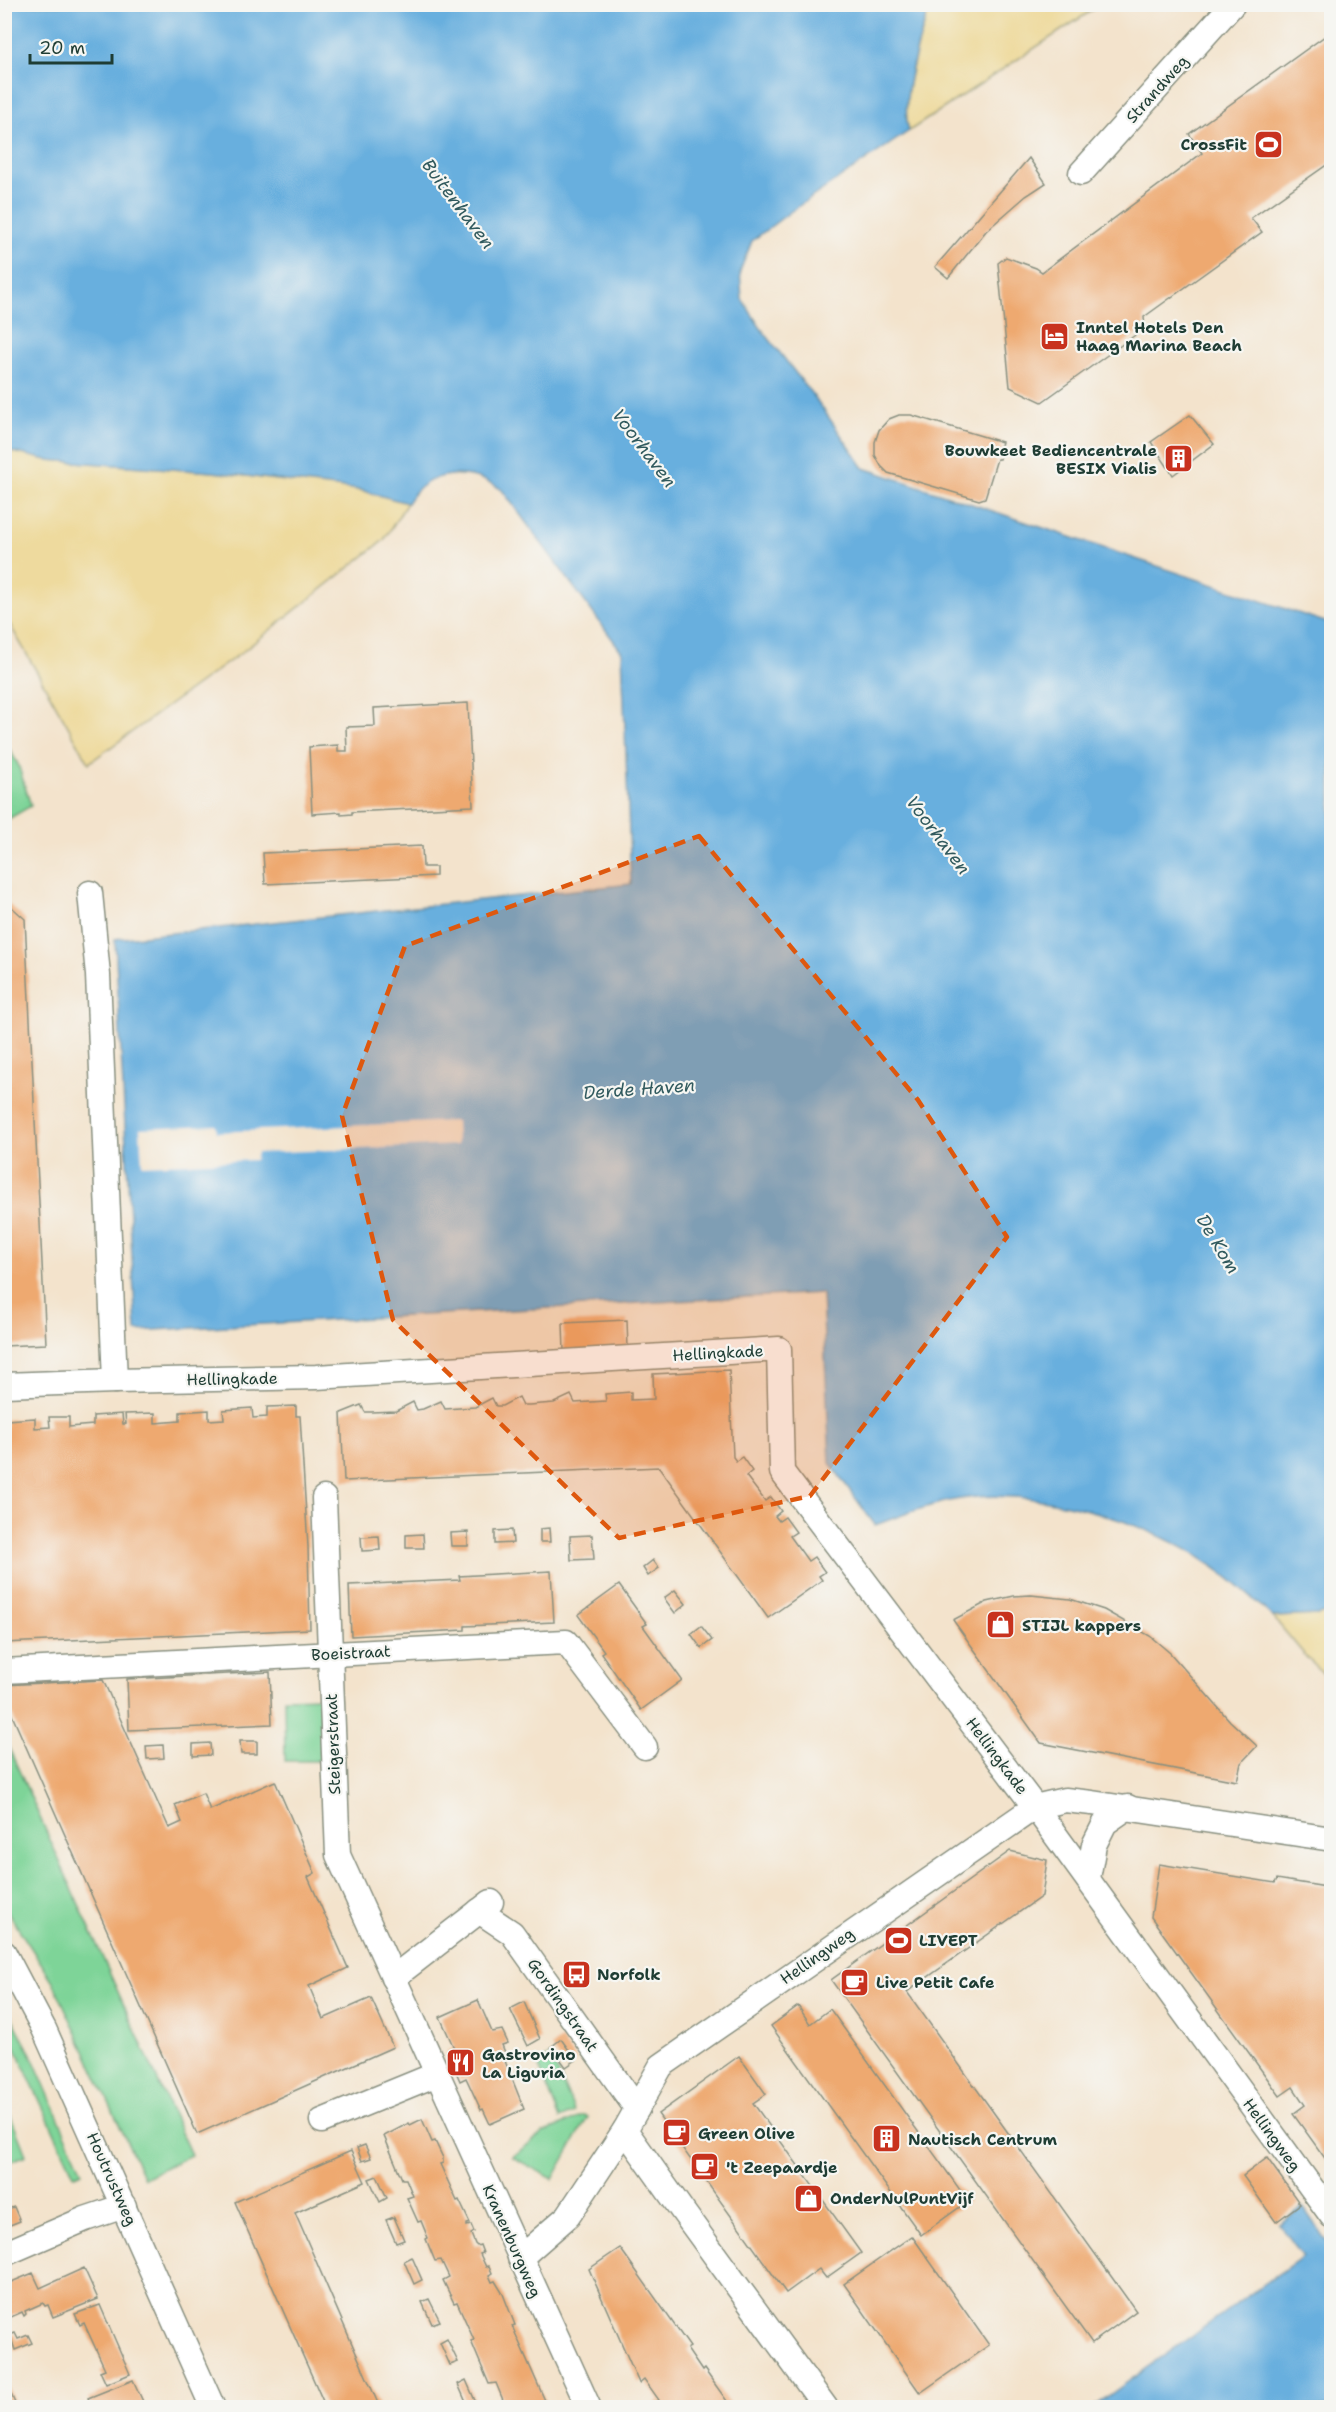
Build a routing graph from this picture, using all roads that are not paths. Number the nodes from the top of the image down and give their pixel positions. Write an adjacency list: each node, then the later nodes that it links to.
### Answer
1 (1233, 4): 2 (street, Strandweg)
2 (1081, 173)
3 (90, 893): 4 (street)
4 (115, 1380): 5 (street, Hellingkade); 10 (street, Hellingkade)
5 (4, 1385)
6 (324, 1498): 7 (street, Steigerstraat)
7 (330, 1655): 8 (street, Boeistraat); 9 (street, Boeistraat); 15 (street, Steigerstraat)
8 (4, 1671)
9 (645, 1747)
10 (1035, 1807): 11 (street, Hellingweg); 13 (street, Hellingweg); 17 (street, Hellingweg)
11 (1128, 1808): 12 (street, Hellingweg); 13 (street)
12 (1332, 1839)
13 (1088, 1878): 21 (street, Hellingweg)
14 (4, 1953): 20 (street, Houtrustweg)
15 (393, 1978): 16 (street, Kranenburgweg); 17 (street, Gordingstraat)
16 (437, 2074): 18 (street); 23 (street, Kranenburgweg)
17 (637, 2109): 19 (street, Hellingweg)
18 (322, 2121)
19 (625, 2130): 23 (street, Hellingweg); 26 (street)
20 (124, 2206): 22 (street); 24 (street, Houtrustweg)
21 (1332, 2216)
22 (4, 2254)
23 (520, 2258): 25 (street, Kranenburgweg)
24 (213, 2408)
25 (589, 2408)
26 (826, 2408)

